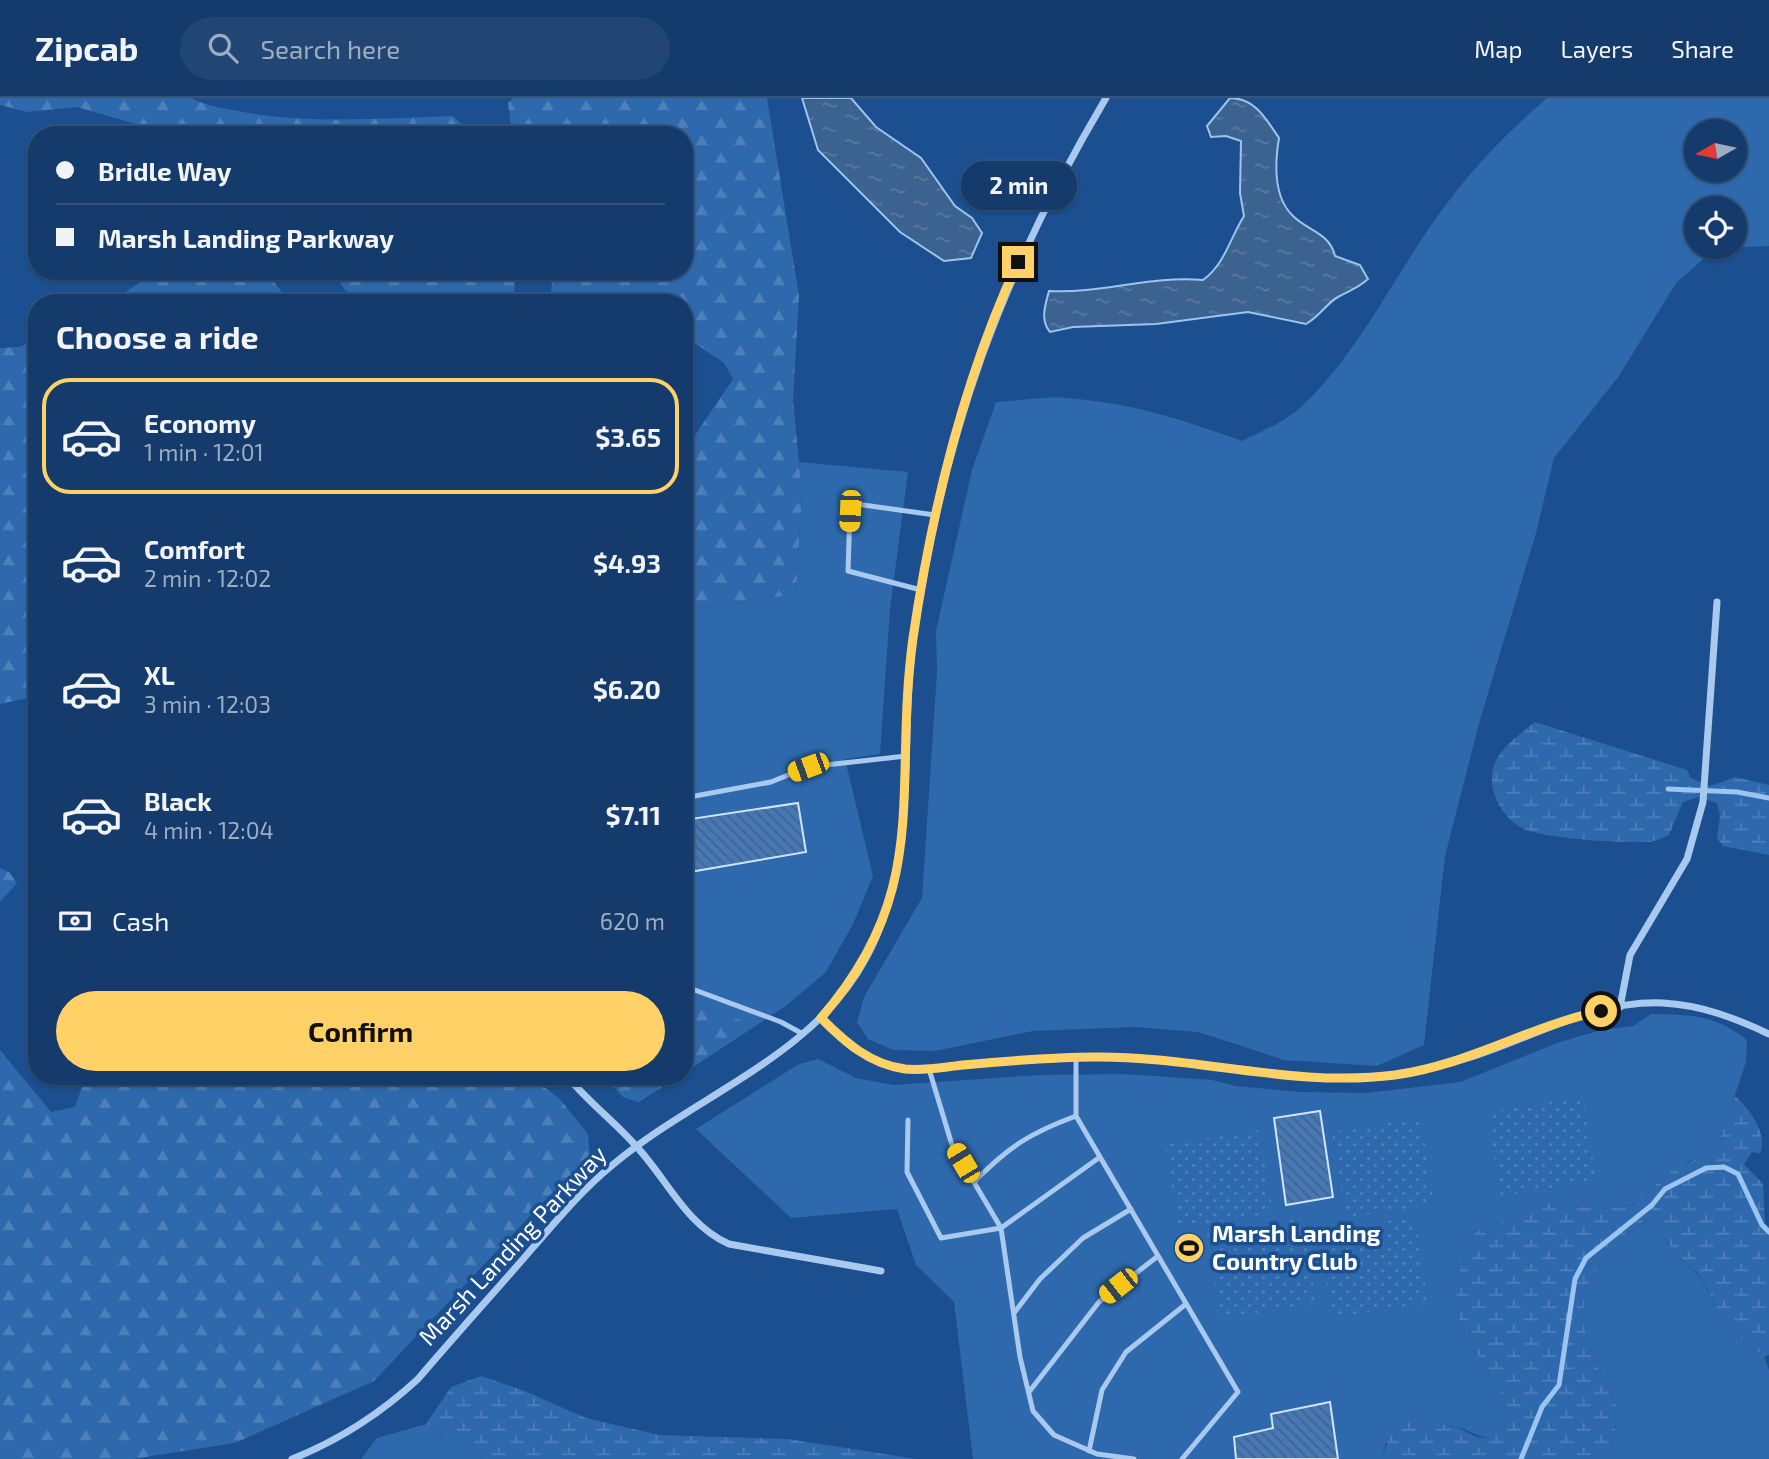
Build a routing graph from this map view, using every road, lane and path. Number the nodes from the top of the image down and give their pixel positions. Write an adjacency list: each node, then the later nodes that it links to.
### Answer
1 (1105, 98): 2 (street, Marsh Landing Parkway)
2 (935, 515): 3 (street, Marsh Landing Parkway); 3 (lane)
3 (921, 590): 5 (street, Marsh Landing Parkway)
4 (1717, 602): 8 (street)
5 (906, 756): 6 (lane); 9 (street, Marsh Landing Parkway)
6 (693, 796)
7 (693, 989): 10 (lane)
8 (1620, 1007): 11 (street); 12 (street)
9 (821, 1018): 10 (street, Marsh Landing Parkway); 13 (street)
10 (803, 1034): 17 (street, Marsh Landing Parkway)
11 (1769, 1034)
12 (1076, 1058): 13 (street); 15 (lane)
13 (929, 1069): 19 (lane)
14 (576, 1085): 17 (street)
15 (1076, 1116): 18 (lane); 19 (lane)
16 (908, 1120): 21 (lane)
17 (636, 1145): 23 (street); 28 (street, Marsh Landing Parkway)
18 (1100, 1157): 20 (lane); 21 (lane)
19 (974, 1182): 21 (lane)
20 (1131, 1209): 22 (lane); 25 (lane)
21 (1001, 1228): 25 (lane)
22 (1158, 1256): 24 (lane); 26 (lane)
23 (881, 1271)
24 (1186, 1304): 27 (lane); 30 (lane)
25 (1014, 1314): 26 (lane)
26 (1028, 1393): 27 (lane)
27 (1089, 1451): 29 (lane)
28 (292, 1459)
29 (1134, 1459)
30 (1182, 1459)

